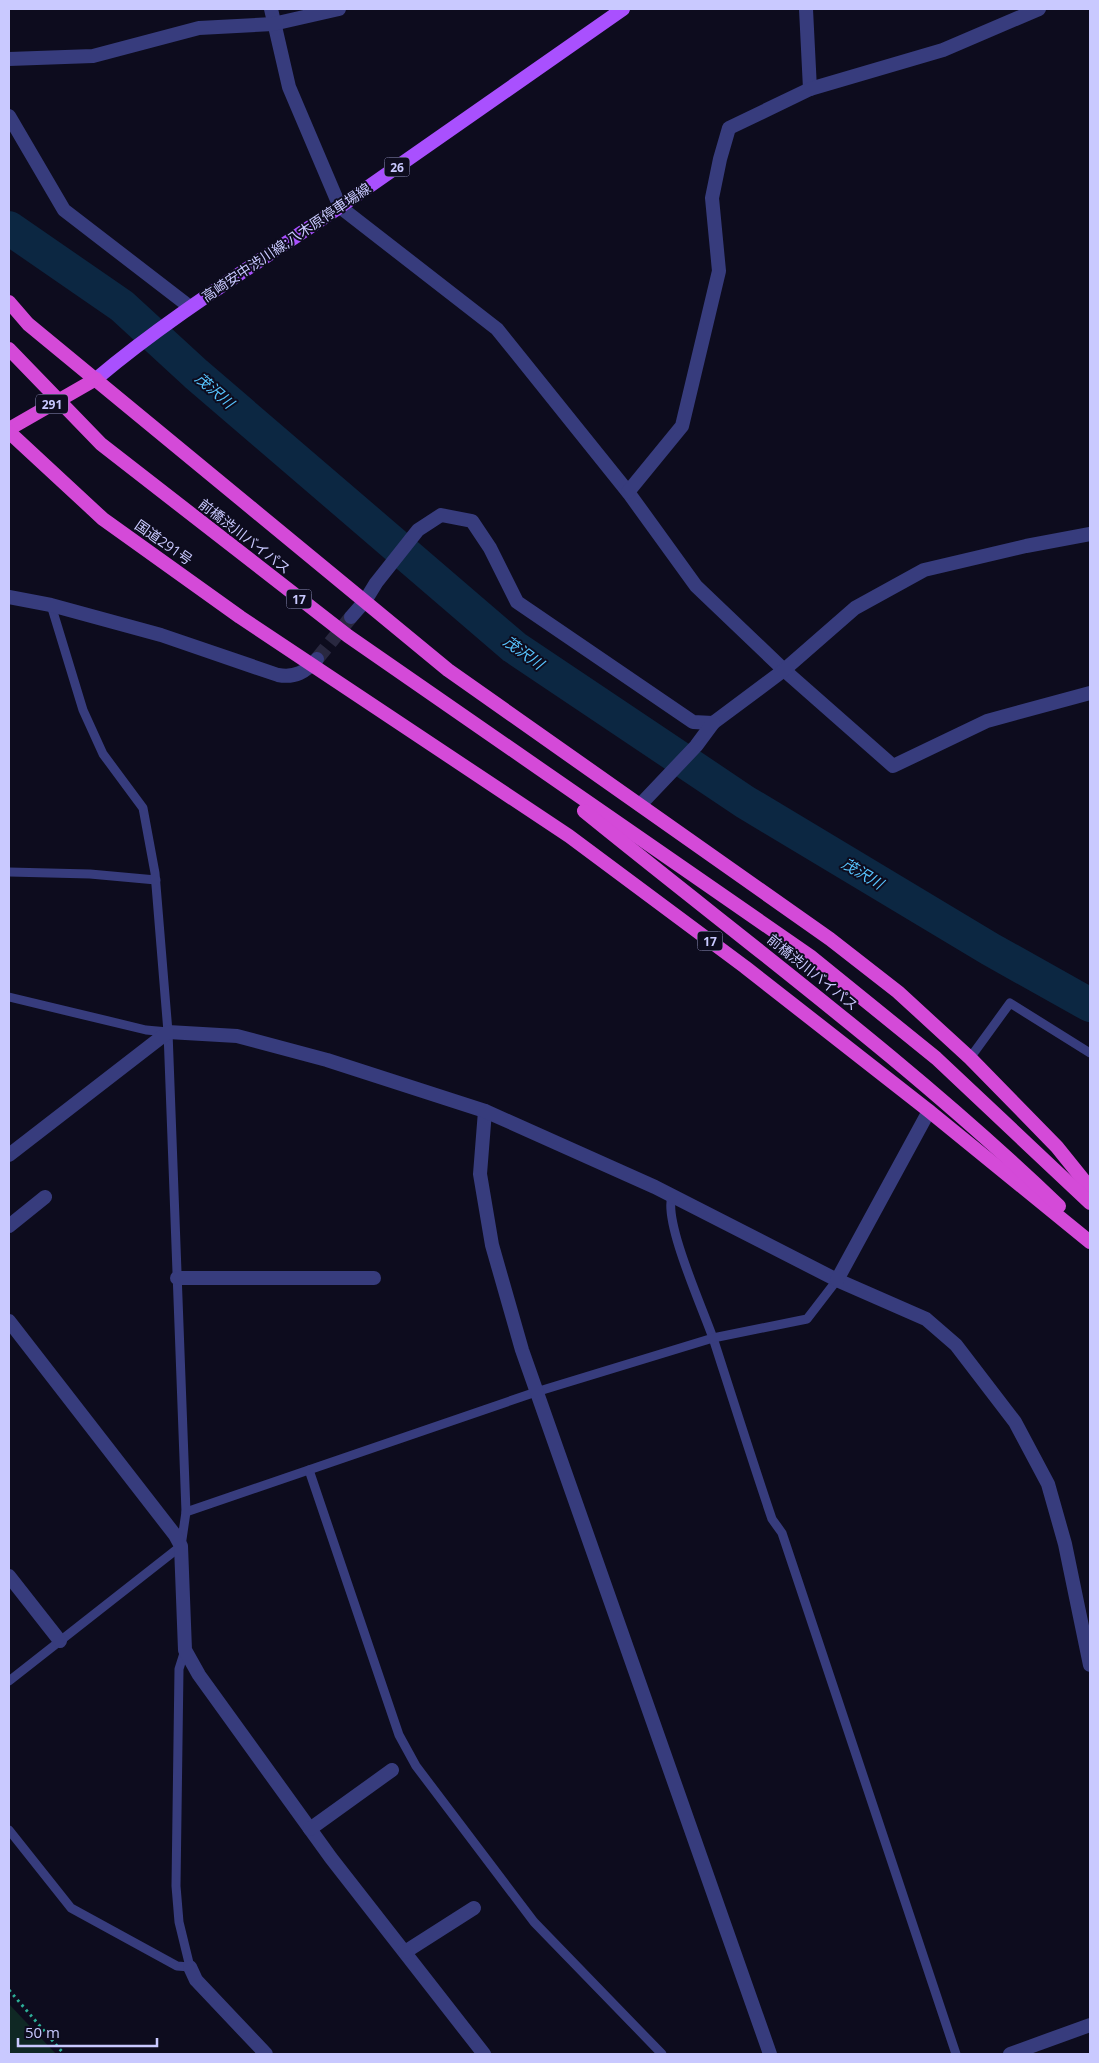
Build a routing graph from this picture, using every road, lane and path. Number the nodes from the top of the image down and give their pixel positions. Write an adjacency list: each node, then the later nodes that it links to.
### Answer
1 (270, 9): 6 (street)
2 (339, 9): 6 (street)
3 (623, 9): 10 (main road, 高崎安中渋川線;八木原停車場線 / 26)
4 (806, 9): 8 (street)
5 (1039, 9): 8 (street)
6 (273, 24): 7 (street); 10 (street)
7 (9, 59)
8 (810, 89): 16 (street)
9 (9, 116): 12 (street)
10 (340, 207): 12 (main road, 高崎安中渋川線;八木原停車場線 / 26); 16 (street)
11 (9, 302): 14 (highway)
12 (190, 306): 14 (main road, 高崎安中渋川線;八木原停車場線 / 26)
13 (9, 349): 26 (highway, 前橋渋川バイパス / 17)
14 (96, 379): 15 (highway, 国道291号 / 291); 19 (highway)
15 (9, 431): 22 (highway, 国道291号 / 17)
16 (628, 492): 23 (street)
17 (1090, 535): 23 (street)
18 (9, 597): 20 (street)
19 (365, 601): 21 (street); 25 (street); 27 (highway)
20 (51, 605): 22 (street); 29 (lane)
21 (352, 617)
22 (315, 662): 35 (highway, 17)
23 (784, 670): 24 (street); 25 (street)
24 (1090, 693)
25 (713, 723): 27 (street)
26 (504, 746): 40 (highway, 前橋渋川バイパス / 17); 42 (highway, 前橋渋川バイパス / 17)
27 (640, 805): 33 (highway)
28 (9, 872): 29 (lane)
29 (156, 880): 31 (lane)
30 (9, 997): 31 (lane)
31 (168, 1032): 34 (street); 36 (street); 44 (lane)
32 (1090, 1053): 33 (lane)
33 (970, 1058): 37 (highway)
34 (485, 1111): 38 (street); 49 (street)
35 (929, 1111): 43 (highway, 17); 46 (street)
36 (9, 1155)
37 (1090, 1188)
38 (672, 1196): 46 (street); 48 (lane)
39 (46, 1197): 41 (street)
40 (1090, 1202)
41 (9, 1226)
42 (1090, 1236)
43 (1090, 1242)
44 (177, 1278): 45 (street); 51 (lane)
45 (374, 1278)
46 (837, 1280): 48 (lane); 56 (street)
47 (9, 1321): 52 (street)
48 (713, 1338): 49 (lane); 71 (lane)
49 (536, 1392): 50 (lane); 70 (street)
50 (309, 1470): 51 (lane); 69 (lane)
51 (186, 1512): 52 (lane)
52 (181, 1546): 54 (lane); 55 (street)
53 (9, 1576): 54 (street)
54 (60, 1641): 57 (lane)
55 (185, 1650): 59 (street); 63 (lane)
56 (1090, 1665)
57 (9, 1681)
58 (392, 1770): 59 (street)
59 (310, 1829): 62 (street)
60 (9, 1830): 63 (lane)
61 (474, 1908): 62 (street)
62 (404, 1952): 68 (street)
63 (190, 1968): 67 (street)
64 (9, 1990): 66 (path)
65 (1090, 2025): 72 (street)
66 (64, 2054)
67 (266, 2054)
68 (484, 2054)
69 (662, 2054)
70 (770, 2054)
71 (956, 2054)
72 (1010, 2054)

